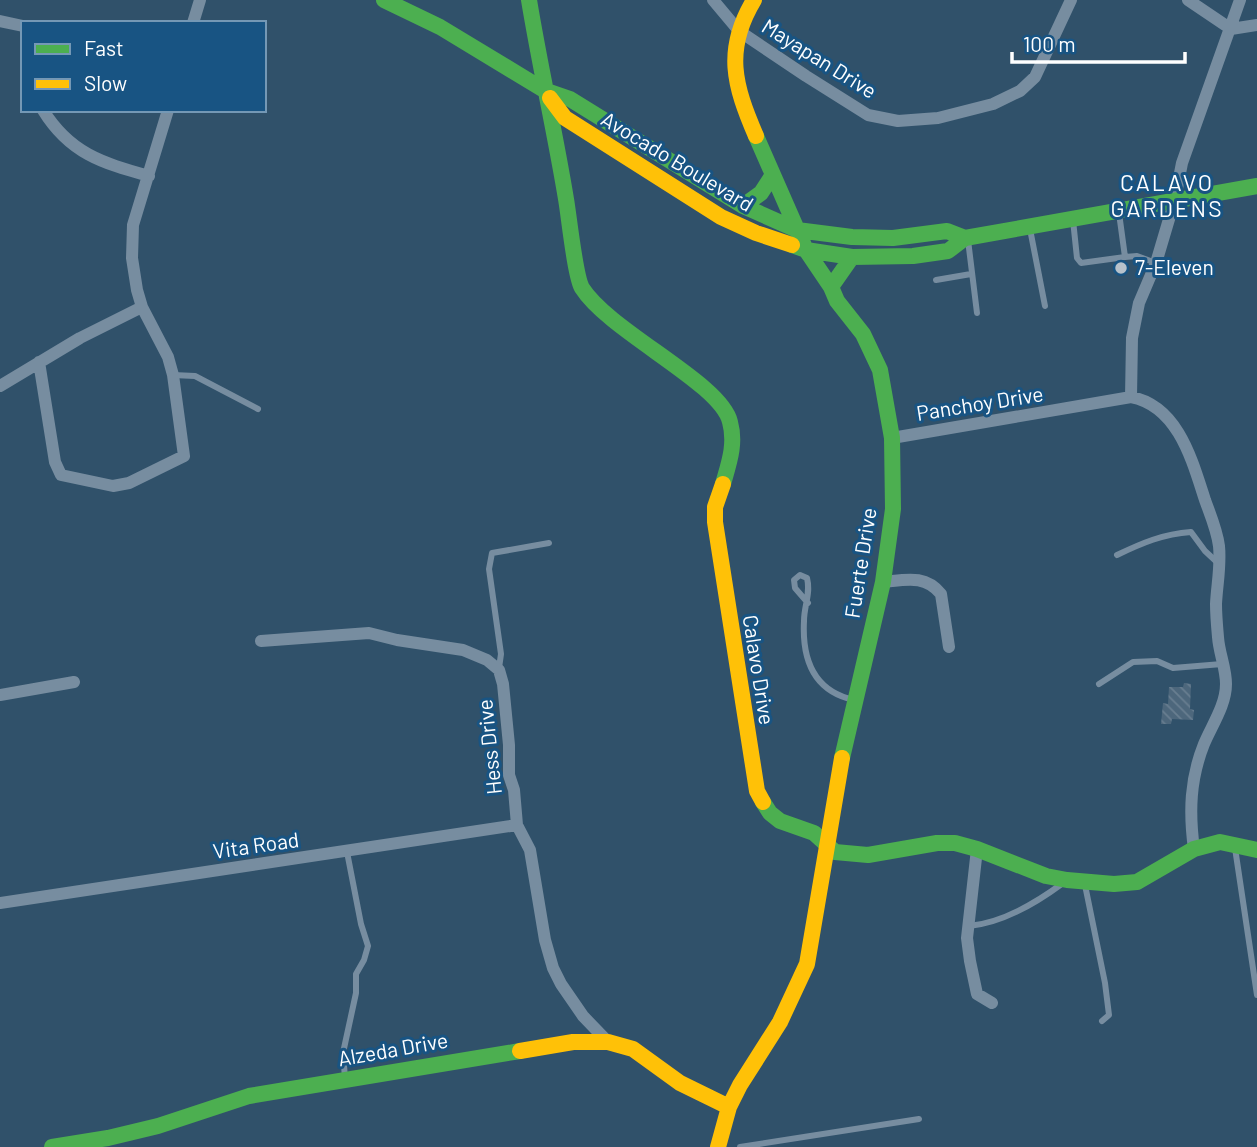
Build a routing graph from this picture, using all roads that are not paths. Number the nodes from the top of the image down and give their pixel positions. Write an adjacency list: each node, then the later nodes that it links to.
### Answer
1 (200, 0): 10 (street)
2 (384, 0): 15 (street, Avocado Boulevard)
3 (529, 0): 15 (street, Calavo Drive)
4 (713, 0): 14 (street, Mayapan Drive)
5 (754, 0): 14 (street, Fuerte Drive)
6 (1071, 0): 14 (street, Mayapan Drive)
7 (1188, 0): 13 (street)
8 (1240, 0): 13 (street)
9 (0, 21): 12 (street)
10 (194, 21)
11 (1257, 25): 13 (street)
12 (21, 26)
13 (1231, 29): 21 (street)
14 (739, 31): 19 (street, Fuerte Drive)
15 (544, 90): 22 (street, Avocado Boulevard); 28 (street, Avocado Boulevard); 58 (street, Calavo Drive)
16 (44, 112): 18 (street)
17 (167, 112): 18 (street)
18 (149, 176): 36 (street)
19 (772, 176): 22 (street); 26 (street, Fuerte Drive)
20 (1257, 186): 21 (street, Avocado Boulevard)
21 (1175, 199): 23 (street, Avocado Boulevard); 31 (street)
22 (743, 206): 26 (street, Avocado Boulevard)
23 (1119, 210): 24 (street, Avocado Boulevard); 30 (lane)
24 (1073, 218): 25 (street, Avocado Boulevard); 30 (lane)
25 (1030, 227): 27 (street, Avocado Boulevard); 35 (lane)
26 (797, 230): 27 (street, Avocado Boulevard); 28 (street, Fuerte Drive)
27 (966, 238): 29 (street, Avocado Boulevard); 32 (lane)
28 (806, 250): 29 (street, Avocado Boulevard); 34 (street, Fuerte Drive)
29 (852, 257): 34 (street)
30 (1125, 257): 31 (lane)
31 (1156, 263): 41 (street)
32 (971, 274): 33 (lane); 37 (lane)
33 (936, 280)
34 (831, 287): 43 (street, Fuerte Drive)
35 (1045, 306)
36 (142, 307): 38 (street); 39 (street)
37 (977, 313)
38 (40, 362): 39 (street); 40 (street)
39 (173, 375): 42 (lane)
40 (0, 386)
41 (1131, 397): 43 (street, Panchoy Drive); 46 (street)
42 (258, 409)
43 (892, 438): 47 (street, Fuerte Drive)
44 (549, 543): 52 (lane)
45 (1117, 555): 46 (lane)
46 (1220, 565): 51 (street)
47 (883, 582): 50 (street); 56 (street, Fuerte Drive)
48 (808, 603): 56 (lane)
49 (261, 641): 52 (street, Hess Drive)
50 (949, 647)
51 (1222, 664): 54 (lane); 61 (street)
52 (499, 670): 57 (street, Hess Drive)
53 (74, 682): 55 (street)
54 (1099, 684)
55 (0, 695)
56 (856, 700): 58 (street, Fuerte Drive)
57 (517, 825): 63 (street, Vita Road); 71 (street, Hess Drive)
58 (825, 843): 60 (street, Calavo Drive); 73 (street, Fuerte Drive)
59 (1234, 844): 61 (street, Calavo Drive); 62 (street, Calavo Drive); 68 (lane)
60 (977, 849): 64 (street, Calavo Drive); 67 (street)
61 (1194, 849): 65 (street, Calavo Drive)
62 (1257, 850)
63 (347, 852): 66 (street, Vita Road); 72 (lane)
64 (1067, 880): 65 (street, Calavo Drive); 67 (lane)
65 (1084, 881): 70 (lane)
66 (0, 903)
67 (969, 926): 69 (street)
68 (1257, 995)
69 (992, 1003)
70 (1102, 1021)
71 (608, 1042): 72 (street, Alzeda Drive); 73 (street, Alzeda Drive)
72 (345, 1080): 75 (street, Alzeda Drive)
73 (729, 1107): 76 (street, Fuerte Drive)
74 (919, 1119): 77 (lane)
75 (52, 1147)
76 (718, 1147)
77 (740, 1147)

